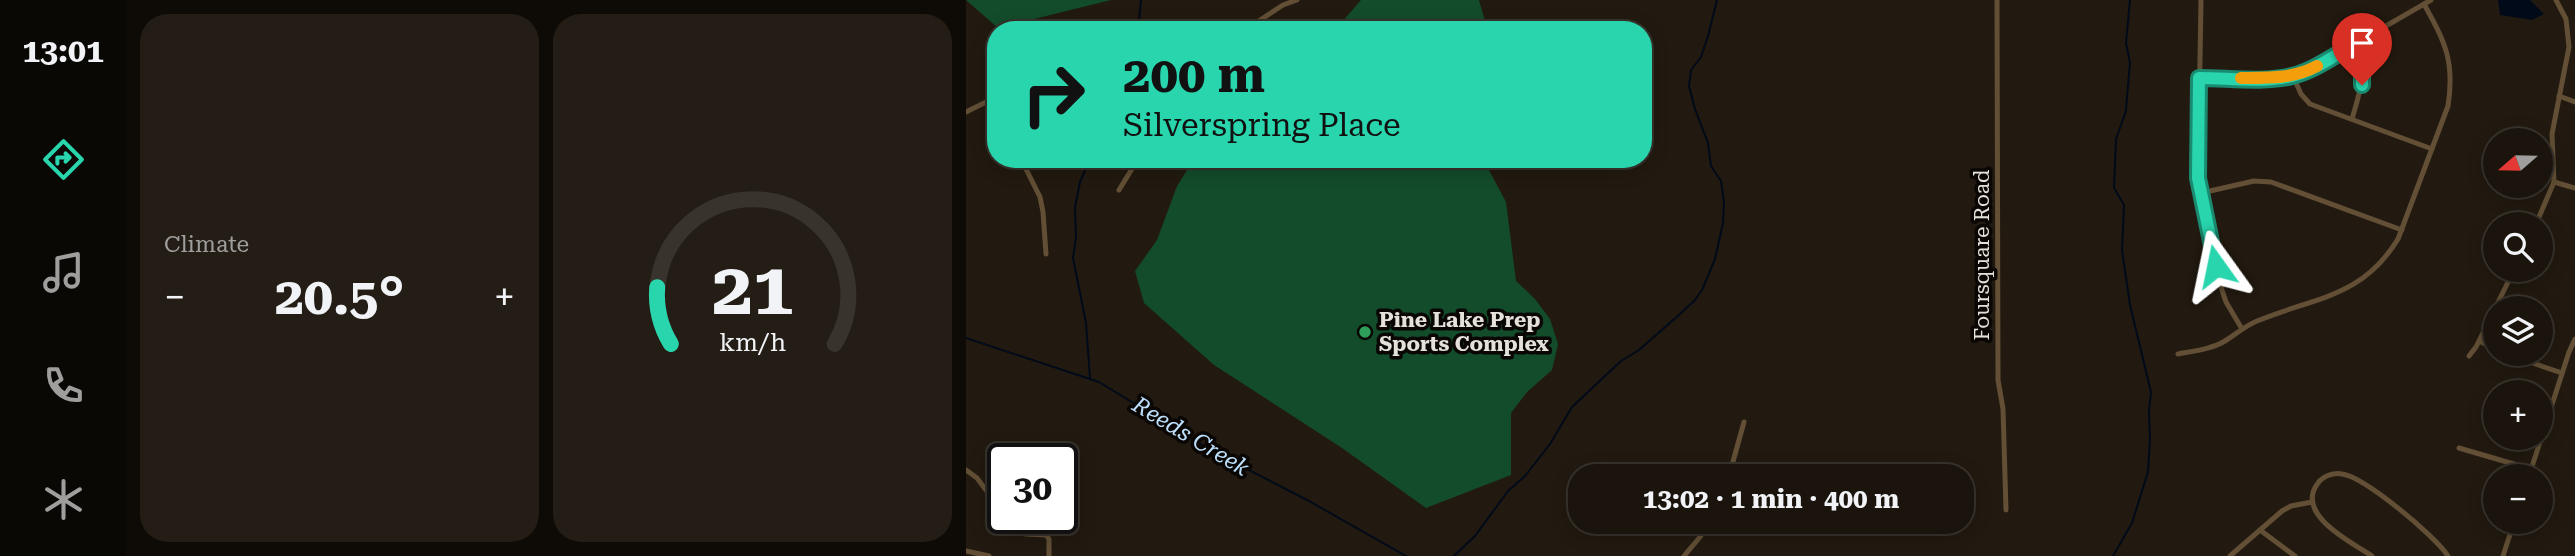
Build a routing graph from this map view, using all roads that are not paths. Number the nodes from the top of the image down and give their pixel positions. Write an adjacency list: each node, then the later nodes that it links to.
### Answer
1 (1297, 0): 7 (street)
2 (1997, 0): 44 (street, Foursquare Road)
3 (2201, 0): 11 (street)
4 (2431, 0): 6 (street)
5 (2556, 0): 8 (street)
6 (2424, 4): 9 (street); 17 (street)
7 (1259, 21)
8 (2571, 26): 12 (street)
9 (2350, 47): 10 (street); 16 (street)
10 (2293, 76): 11 (street); 16 (street)
11 (2199, 78): 23 (street)
12 (2559, 96): 14 (street); 20 (street)
13 (987, 102): 15 (street)
14 (2575, 102)
15 (966, 112)
16 (2352, 120): 17 (street)
17 (2432, 149): 25 (street)
18 (1026, 168): 26 (street)
19 (1132, 168): 22 (street)
20 (2554, 182): 21 (street); 24 (street)
21 (2575, 188)
22 (1119, 190)
23 (2201, 193): 25 (street); 28 (street)
24 (2541, 212)
25 (2402, 230): 28 (street)
26 (1046, 254)
27 (2508, 282): 30 (street)
28 (2242, 329): 32 (street)
29 (2575, 339): 35 (street)
30 (2479, 341): 31 (street); 33 (street)
31 (2483, 343)
32 (2178, 354)
33 (2469, 356)
34 (2541, 366): 35 (street)
35 (2562, 373): 40 (street)
36 (1744, 422): 38 (street)
37 (2459, 448): 39 (street)
38 (1732, 464)
39 (2514, 464)
40 (2533, 464)
41 (966, 470): 42 (street)
42 (987, 491)
43 (2312, 502): 45 (street); 55 (street); 56 (street)
44 (2006, 510)
45 (2260, 530): 53 (street); 54 (street)
46 (1026, 534): 51 (street)
47 (1702, 534): 52 (street)
48 (2510, 534): 57 (street)
49 (966, 551): 50 (street)
50 (989, 556)
51 (1049, 556)
52 (1684, 556)
53 (2230, 556)
54 (2295, 556)
55 (2372, 556)
56 (2448, 556)
57 (2503, 556)

